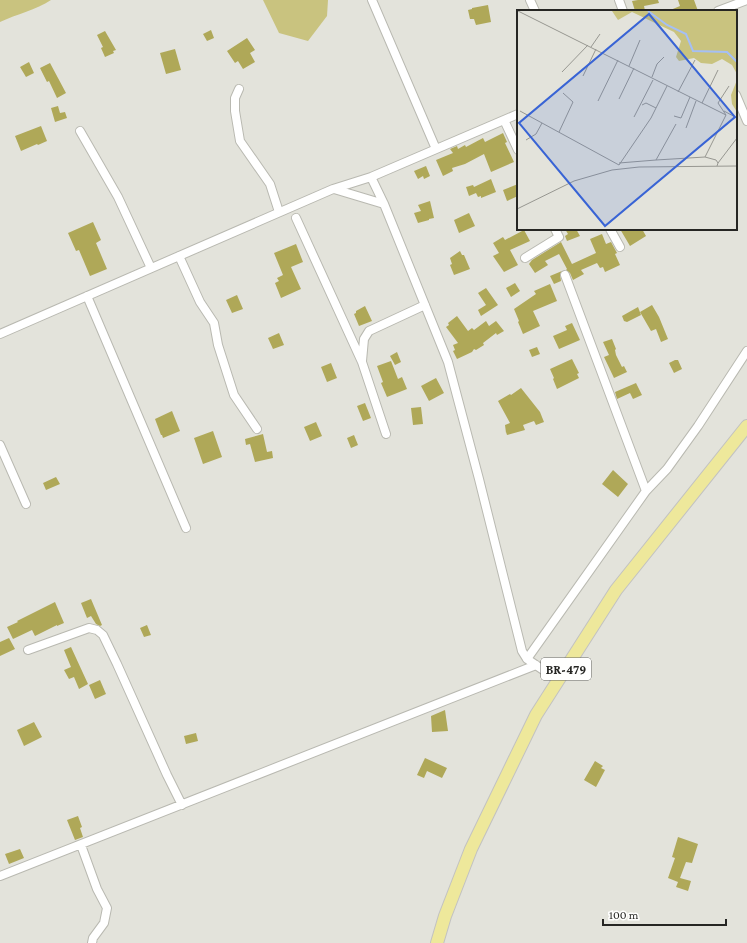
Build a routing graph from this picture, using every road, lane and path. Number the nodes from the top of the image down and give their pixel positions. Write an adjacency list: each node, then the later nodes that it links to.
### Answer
1 (372, 0): 15 (street)
2 (530, 0): 5 (street)
3 (620, 0): 6 (street)
4 (747, 0): 7 (street)
5 (535, 10)
6 (623, 10)
7 (721, 10)
8 (239, 89): 19 (street)
9 (737, 97): 12 (street)
10 (517, 114): 11 (street)
11 (504, 120): 14 (street); 15 (street)
12 (747, 121)
13 (80, 131): 26 (street)
14 (517, 148)
15 (436, 149): 16 (street)
16 (371, 177): 17 (street); 18 (street)
17 (333, 189): 18 (street); 19 (street)
18 (384, 204): 29 (street)
19 (279, 212): 24 (street)
20 (296, 218): 32 (street)
21 (556, 230): 25 (street)
22 (611, 230): 23 (street)
23 (620, 247)
24 (180, 256): 26 (street); 34 (street)
25 (525, 258)
26 (151, 268): 28 (street)
27 (565, 275): 37 (street)
28 (87, 296): 30 (street); 39 (street)
29 (425, 305): 32 (street); 41 (street)
30 (0, 334)
31 (747, 351): 37 (street)
32 (362, 362): 35 (street)
33 (747, 426): 43 (main road, BR-479)
34 (257, 429)
35 (386, 434)
36 (0, 445): 38 (street)
37 (646, 492): 41 (street)
38 (26, 504)
39 (186, 528)
40 (28, 650): 44 (street)
41 (528, 659): 42 (street)
42 (536, 665): 43 (street); 44 (street)
43 (558, 680): 48 (main road, BR-479)
44 (182, 805): 45 (street)
45 (81, 845): 46 (street); 47 (street)
46 (0, 876)
47 (92, 943)
48 (437, 943)

